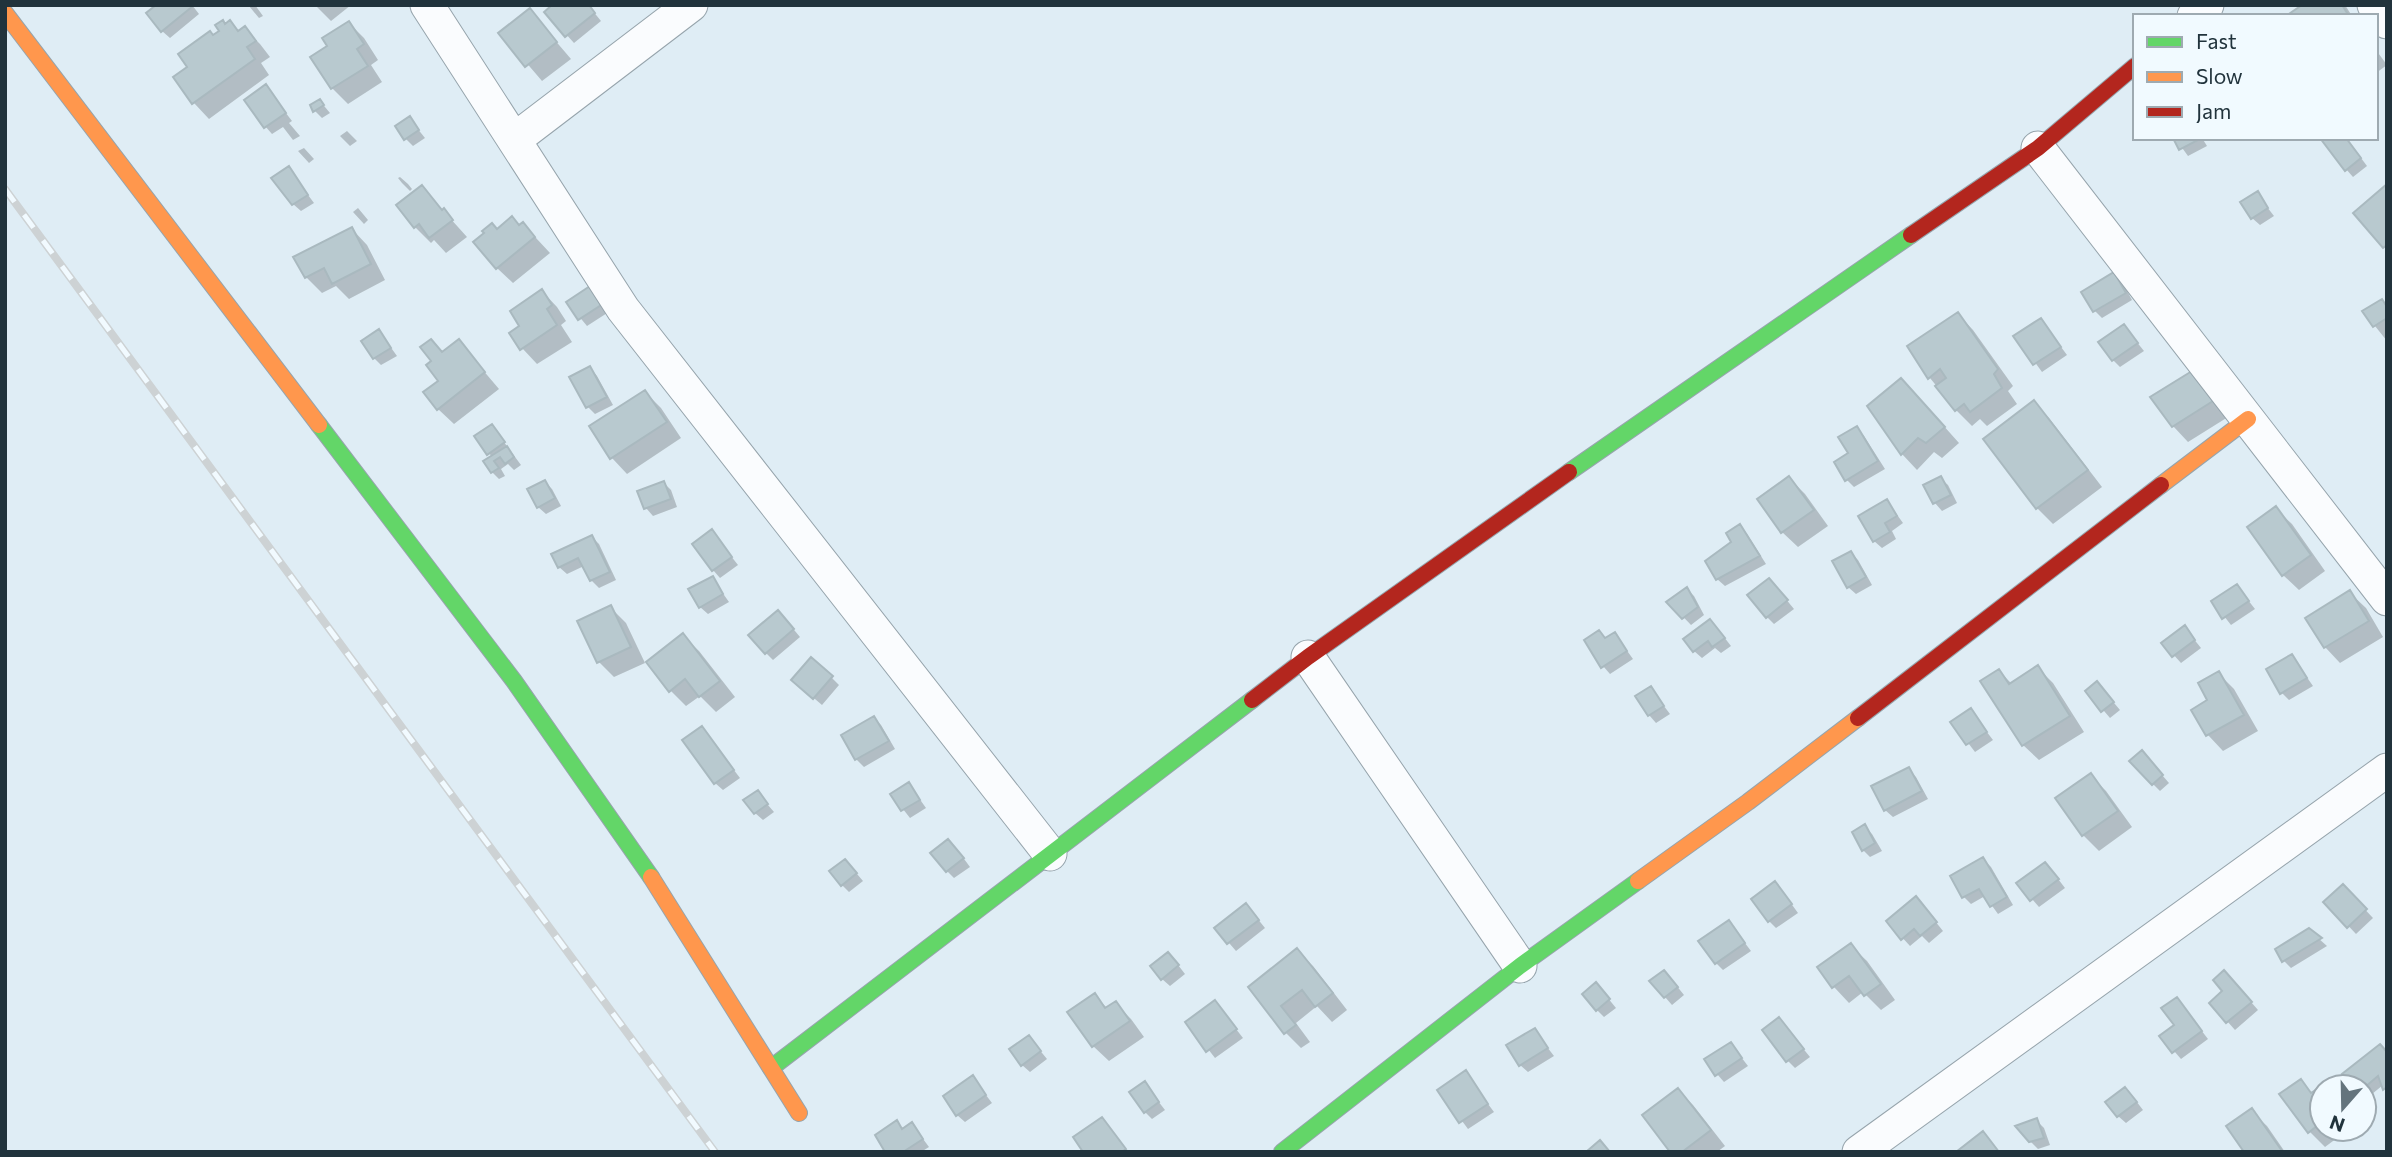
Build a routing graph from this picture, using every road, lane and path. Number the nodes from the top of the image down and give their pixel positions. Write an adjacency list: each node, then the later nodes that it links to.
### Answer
1 (427, 5): 7 (street)
2 (691, 5): 7 (street)
3 (2374, 5): 5 (street)
4 (5, 13): 15 (street)
5 (2387, 22)
6 (2133, 68): 8 (street)
7 (514, 140): 13 (street)
8 (2038, 148): 9 (street); 11 (street)
9 (2248, 419): 10 (street); 14 (street)
10 (2387, 599)
11 (1308, 657): 13 (street); 14 (street)
12 (2387, 770): 17 (street)
13 (1050, 854): 15 (street)
14 (1520, 966): 18 (street)
15 (771, 1068): 16 (street)
16 (799, 1113)
17 (1861, 1151)
18 (1282, 1152)

